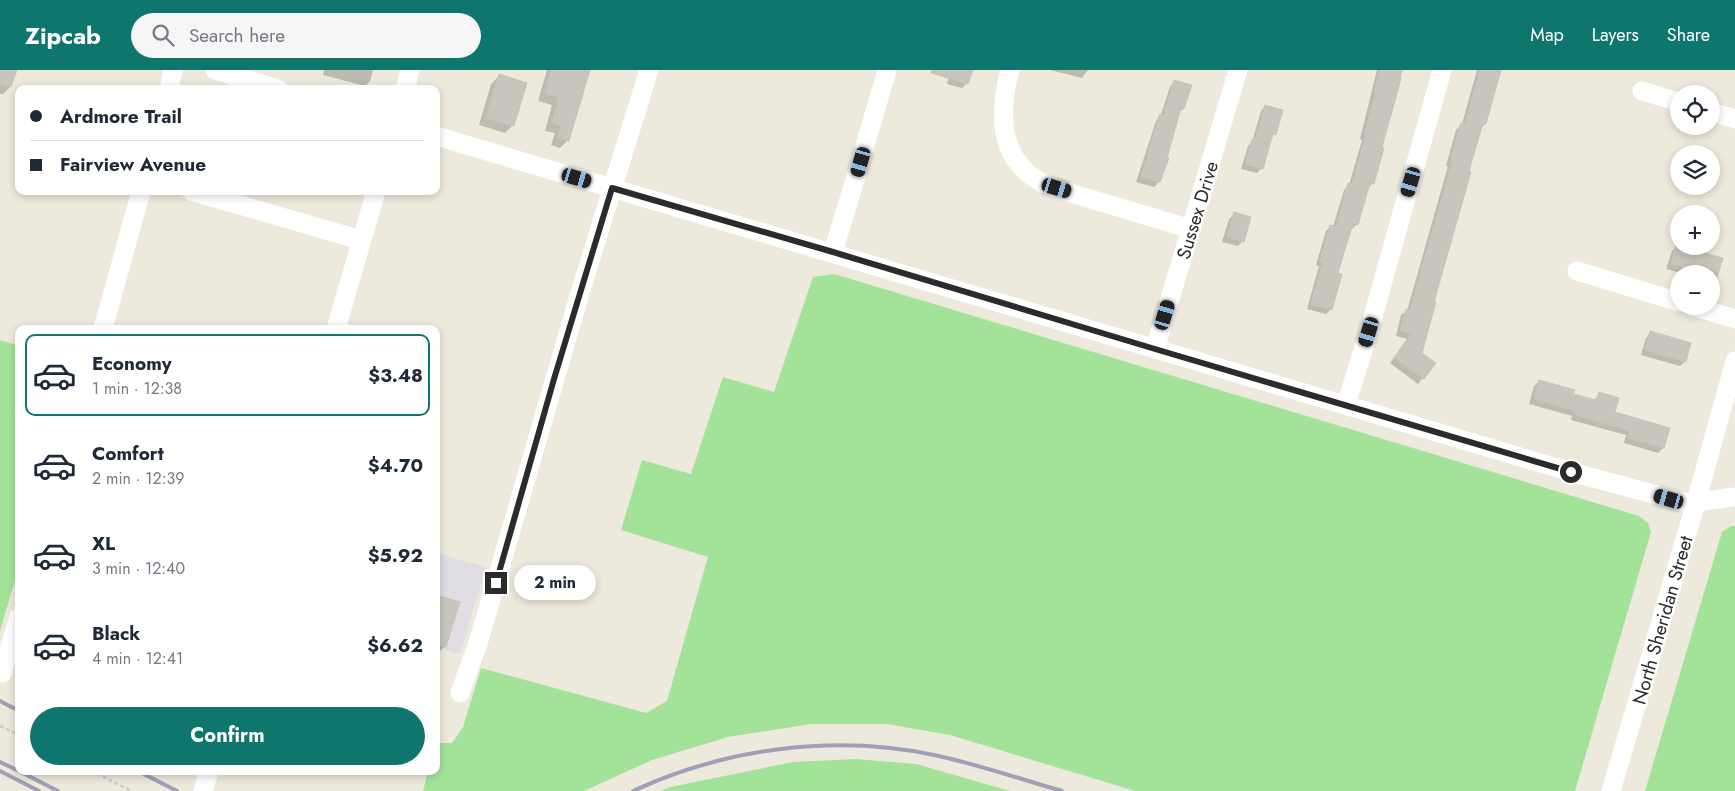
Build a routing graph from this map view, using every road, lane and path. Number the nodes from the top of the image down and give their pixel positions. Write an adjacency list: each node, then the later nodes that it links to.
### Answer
1 (173, 70): 9 (street)
2 (215, 70): 10 (street)
3 (410, 70): 11 (street)
4 (649, 70): 17 (street)
5 (887, 70): 23 (street)
6 (1010, 70): 21 (street)
7 (1238, 70): 21 (street, Sussex Drive)
8 (1442, 70): 32 (street)
9 (170, 85)
10 (265, 85)
11 (406, 85)
12 (1642, 91): 13 (street)
13 (1670, 99)
14 (1720, 115): 15 (street)
15 (1735, 119)
16 (440, 137): 17 (street)
17 (612, 188): 23 (street); 37 (street)
18 (140, 195): 28 (street)
19 (204, 195): 22 (street)
20 (375, 195): 22 (street)
21 (1191, 229): 30 (street, Sussex Drive)
22 (361, 240): 29 (street)
23 (833, 252): 30 (street)
24 (1577, 271): 25 (street)
25 (1670, 299)
26 (1720, 314): 27 (street)
27 (1735, 319)
28 (104, 325)
29 (337, 325)
30 (1155, 349): 32 (street)
31 (1735, 361): 34 (street, North Sheridan Street)
32 (1346, 405): 34 (street)
33 (1735, 497): 34 (street)
34 (1696, 502): 44 (street, North Sheridan Street)
35 (15, 630): 36 (street)
36 (2, 673)
37 (460, 693)
38 (0, 726): 39 (path)
39 (15, 733)
40 (99, 775): 42 (path)
41 (208, 775): 43 (street)
42 (132, 791)
43 (203, 791)
44 (1611, 791)

